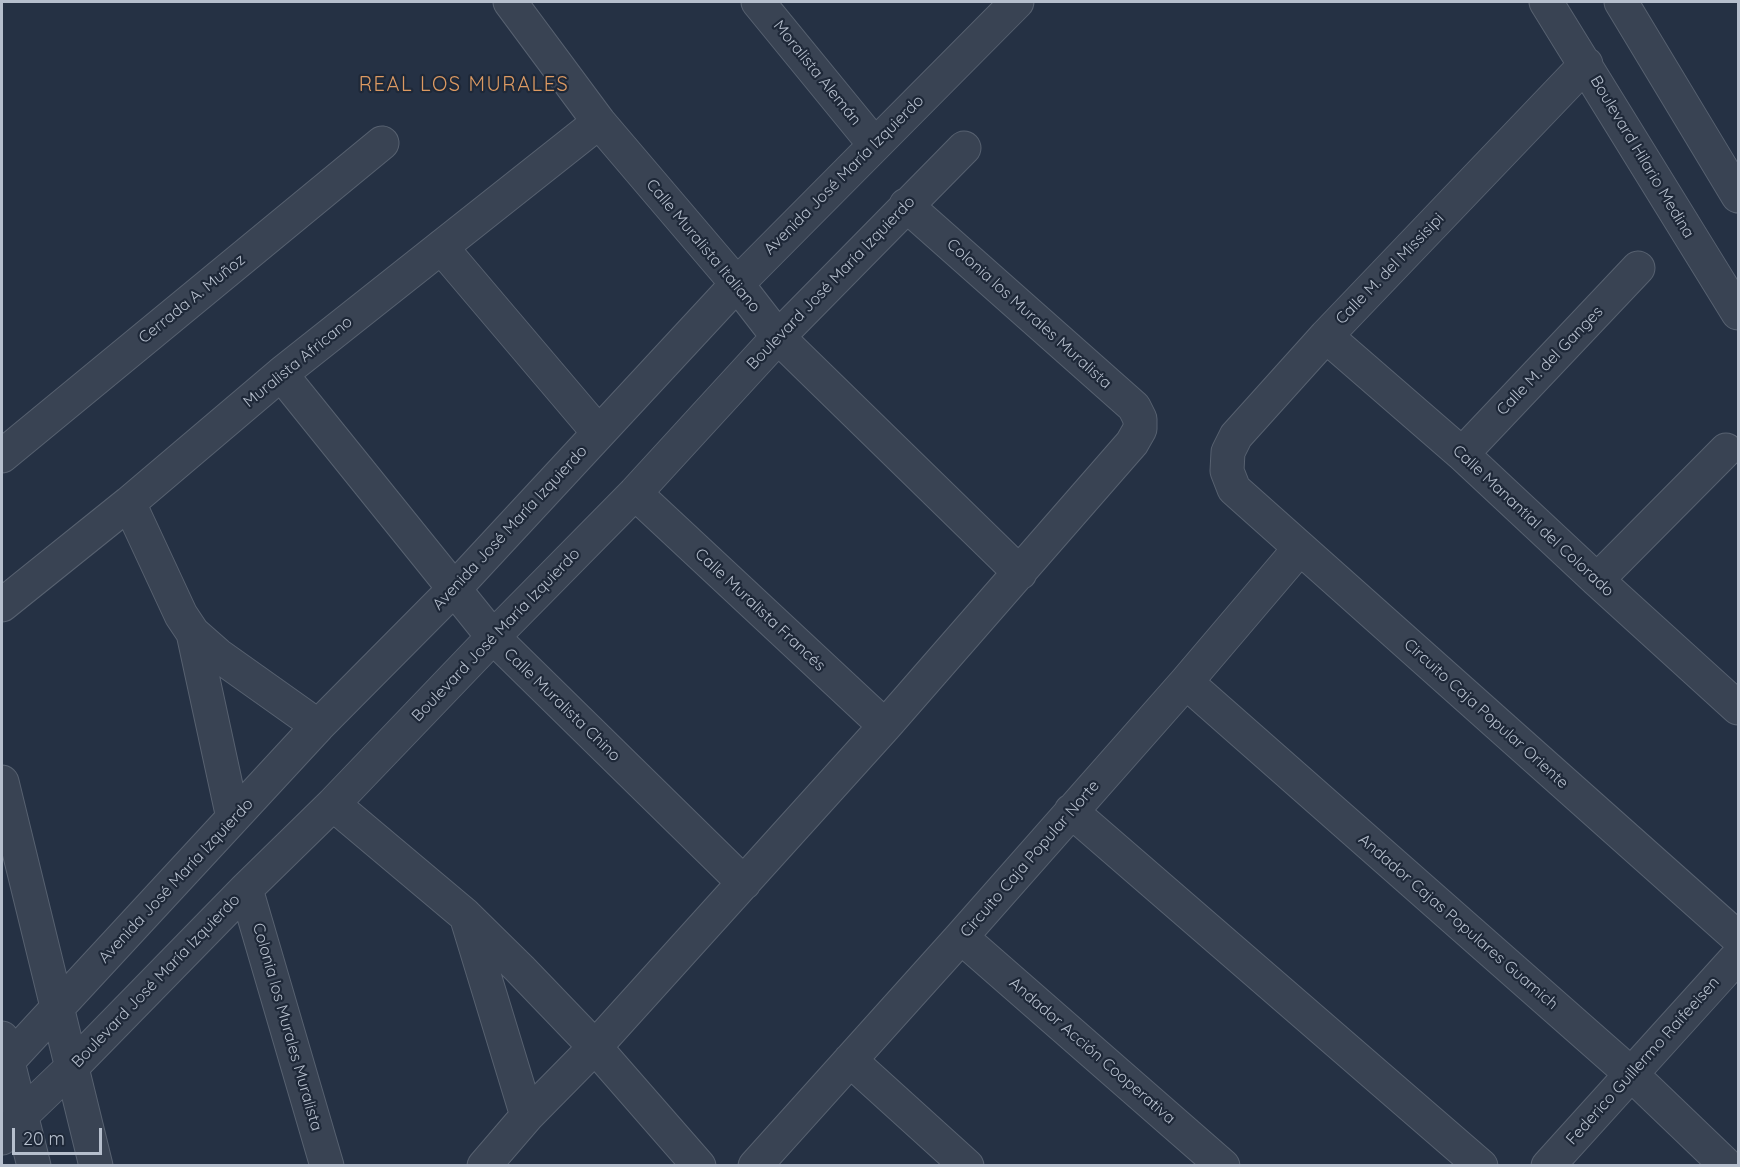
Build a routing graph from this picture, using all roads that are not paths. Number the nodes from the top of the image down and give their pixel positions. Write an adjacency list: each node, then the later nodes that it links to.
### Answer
1 (758, 2): 9 (street, Moralista Alemán)
2 (1017, 2): 9 (street, Avenida José María Izquierdo)
3 (1546, 2): 6 (street, Boulevard Hilario Medina)
4 (1621, 2): 11 (street)
5 (514, 3): 7 (street, Calle Muralista Italiano)
6 (1586, 64): 16 (street, Boulevard Hilario Medina); 17 (street, Calle M. del Missisipi)
7 (599, 123): 13 (street, Muralista Africano); 15 (street, Calle Muralista Italiano)
8 (382, 143): 23 (street, Cerrada A. Muñoz)
9 (875, 145): 15 (street, Avenida José María Izquierdo)
10 (964, 148): 12 (street, Boulevard José María Izquierdo)
11 (1738, 196)
12 (906, 205): 18 (street, Boulevard José María Izquierdo); 28 (street, Colonia los Murales Muralista)
13 (441, 247): 19 (street, Muralista Africano); 20 (street)
14 (1638, 268): 22 (street, Calle M. del Ganges)
15 (737, 284): 18 (street, Calle Muralista Italiano); 20 (street, Avenida José María Izquierdo)
16 (1738, 313)
17 (1326, 336): 22 (street, Calle Manantial del Colorado); 24 (street, Calle M. del Missisipi)
18 (778, 337): 25 (street, Boulevard José María Izquierdo); 28 (street, Calle Muralista Italiano)
19 (281, 375): 26 (street, Muralista Africano); 30 (street, Calle Muralista Chino)
20 (598, 432): 30 (street, Avenida José María Izquierdo)
21 (1726, 450): 29 (street)
22 (1462, 454): 29 (street, Calle Manantial del Colorado)
23 (2, 456)
24 (1234, 489): 27 (street, Circuito Caja Popular Oriente)
25 (635, 493): 33 (street, Boulevard José María Izquierdo); 37 (street, Calle Muralista Francés)
26 (129, 503): 31 (street, Muralista Africano); 32 (street)
27 (1300, 548): 34 (street, Circuito Caja Popular Norte); 46 (street, Circuito Caja Popular Oriente)
28 (1020, 573): 37 (street)
29 (1597, 580): 35 (street, Calle Manantial del Colorado)
30 (455, 588): 33 (street, Calle Muralista Chino); 36 (street, Avenida José María Izquierdo)
31 (2, 605)
32 (193, 633): 36 (street); 41 (street)
33 (493, 637): 39 (street, Boulevard José María Izquierdo); 42 (street, Calle Muralista Chino)
34 (1186, 682): 40 (street, Circuito Caja Popular Norte); 53 (street, Andador Cajas Populares Guamich)
35 (1738, 708)
36 (318, 726): 41 (street, Avenida José María Izquierdo)
37 (885, 726): 42 (street)
38 (2, 782): 48 (street)
39 (333, 804): 43 (street, Boulevard José María Izquierdo); 44 (street)
40 (1071, 811): 45 (street, Circuito Caja Popular Norte); 64 (street)
41 (233, 818): 48 (street, Avenida José María Izquierdo)
42 (744, 882): 49 (street)
43 (246, 889): 52 (street, Boulevard José María Izquierdo); 58 (street, Colonia los Murales Muralista)
44 (465, 915): 49 (street); 54 (street)
45 (961, 937): 51 (street, Circuito Caja Popular Norte); 63 (street, Andador Acción Cooperativa)
46 (1738, 938)
47 (1738, 956): 53 (street, Federico Guillermo Raifeeisen)
48 (58, 1009): 50 (street, Avenida José María Izquierdo); 52 (street)
49 (595, 1047): 54 (street); 60 (street)
50 (5, 1048): 55 (street)
51 (850, 1060): 61 (street, Circuito Caja Popular Norte); 62 (street)
52 (72, 1067): 55 (street, Boulevard José María Izquierdo); 57 (street)
53 (1630, 1073): 65 (street, Federico Guillermo Raifeeisen); 66 (street, Andador Cajas Populares Guamich)
54 (527, 1116): 59 (street)
55 (11, 1127): 56 (street)
56 (34, 1166)
57 (96, 1166)
58 (327, 1166)
59 (484, 1166)
60 (699, 1166)
61 (755, 1166)
62 (967, 1166)
63 (1223, 1166)
64 (1481, 1166)
65 (1548, 1166)
66 (1727, 1166)

